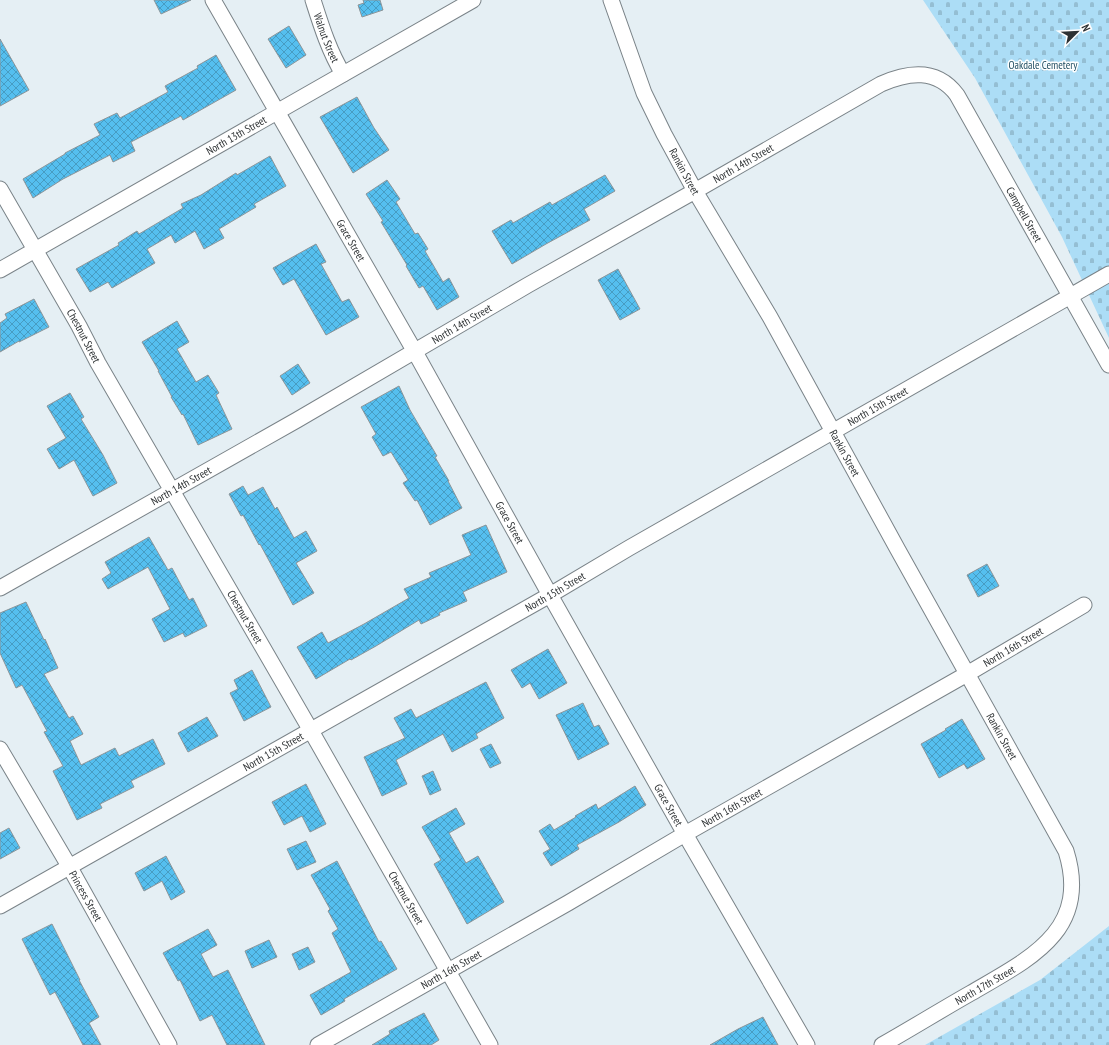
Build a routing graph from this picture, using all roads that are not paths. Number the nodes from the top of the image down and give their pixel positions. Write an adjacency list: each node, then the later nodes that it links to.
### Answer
1 (213, 0): 7 (street, Grace Street)
2 (313, 0): 5 (street, Walnut Street)
3 (473, 0): 5 (street, North 13th Street)
4 (611, 0): 9 (street, Rankin Street)
5 (343, 74): 7 (street, North 13th Street)
6 (928, 75): 9 (street, North 14th Street); 13 (street, Campbell Street)
7 (278, 112): 10 (street, North 13th Street); 14 (street, Grace Street)
8 (0, 189): 10 (street, Chestnut Street)
9 (696, 191): 14 (street, North 14th Street); 16 (street, Rankin Street)
10 (35, 250): 11 (street, North 13th Street); 17 (street, Chestnut Street)
11 (0, 270)
12 (1109, 274): 13 (street, North 15th Street)
13 (1070, 296): 15 (street, Campbell Street); 16 (street, North 15th Street)
14 (415, 352): 17 (street, North 14th Street); 19 (street, Grace Street)
15 (1109, 365)
16 (833, 432): 19 (street, North 15th Street); 21 (street, Rankin Street)
17 (172, 491): 18 (street, North 14th Street); 22 (street, Chestnut Street)
18 (0, 588)
19 (550, 595): 22 (street, North 15th Street); 24 (street, Grace Street)
20 (1084, 605): 21 (street, North 16th Street)
21 (967, 674): 24 (street, North 16th Street); 26 (street, Rankin Street)
22 (310, 729): 25 (street, North 15th Street); 28 (street, Chestnut Street)
23 (0, 749): 25 (street, Princess Street)
24 (685, 834): 28 (street, North 16th Street); 32 (street, Grace Street)
25 (68, 866): 27 (street, North 15th Street); 29 (street, Princess Street)
26 (1070, 904): 33 (street, North 17th Street)
27 (0, 906)
28 (448, 970): 30 (street, North 16th Street); 31 (street, Chestnut Street)
29 (169, 1045)
30 (318, 1045)
31 (490, 1045)
32 (807, 1045)
33 (882, 1045)

